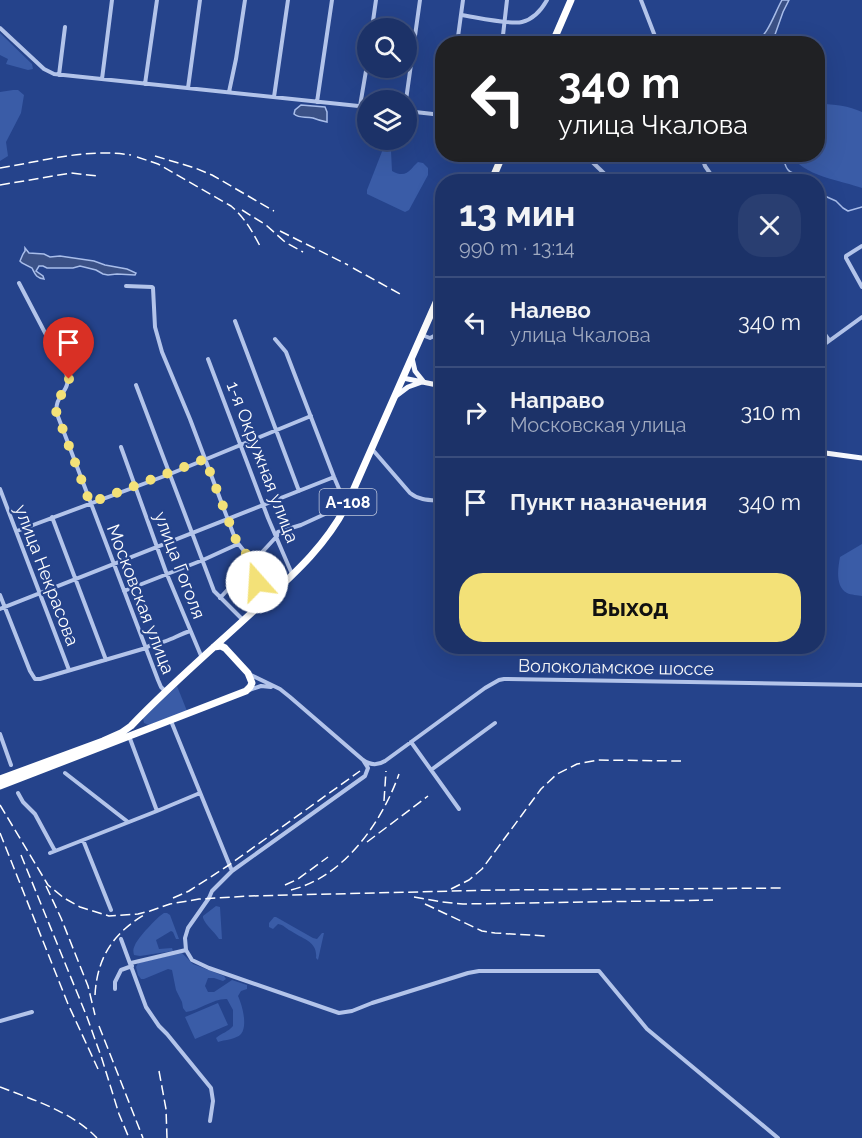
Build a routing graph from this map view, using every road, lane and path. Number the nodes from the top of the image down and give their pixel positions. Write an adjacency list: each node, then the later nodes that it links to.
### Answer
1 (112, 0): 24 (street)
2 (157, 0): 25 (street)
3 (200, 0): 26 (street)
4 (245, 0): 28 (street)
5 (288, 0): 29 (street)
6 (332, 0): 30 (street)
7 (376, 0): 15 (street)
8 (420, 0): 27 (street)
9 (463, 0): 14 (street)
10 (507, 0): 16 (street)
11 (547, 0): 16 (street)
12 (571, 0): 21 (highway)
13 (641, 0): 22 (street)
14 (461, 15): 16 (street); 19 (street)
15 (373, 18)
16 (505, 21): 20 (street)
17 (65, 27): 23 (street)
18 (0, 28): 23 (street)
19 (458, 36)
20 (503, 36)
21 (555, 36)
22 (655, 36)
23 (59, 75): 24 (street)
24 (102, 79): 25 (street)
25 (145, 84): 26 (street)
26 (188, 88): 28 (street)
27 (407, 90)
28 (229, 92): 29 (street)
29 (274, 97): 30 (street)
30 (317, 102): 31 (street)
31 (357, 106)
32 (417, 112): 33 (street)
33 (435, 114)
34 (592, 162): 35 (street)
35 (605, 174)
36 (862, 246): 39 (street)
37 (19, 283): 71 (street, Московская улица)
38 (126, 286): 63 (street)
39 (862, 287)
40 (435, 304): 43 (highway, А-108)
41 (862, 317): 47 (street)
42 (235, 321): 57 (street)
43 (422, 335): 45 (street); 49 (highway, А-108)
44 (825, 335): 47 (street)
45 (435, 336)
46 (275, 339): 56 (street)
47 (829, 340): 48 (street)
48 (825, 343)
49 (412, 357): 51 (highway, А-108); 52 (main road)
50 (208, 359): 58 (street, 1-я Окружная улица)
51 (403, 378): 52 (main road); 55 (highway, А-108)
52 (424, 382): 53 (main road); 55 (main road)
53 (435, 384)
54 (136, 385): 64 (street)
55 (395, 398): 60 (highway, А-108)
56 (311, 416): 57 (street); 65 (street)
57 (276, 431): 58 (street); 68 (street)
58 (241, 446): 63 (street); 72 (street, 1-я Окружная улица)
59 (121, 447): 66 (street, улица Гоголя)
60 (372, 448): 69 (street); 70 (highway, А-108)
61 (825, 453): 62 (main road)
62 (862, 458)
63 (205, 459): 64 (street); 75 (street)
64 (170, 474): 66 (street); 77 (street)
65 (334, 477): 68 (street); 70 (street)
66 (135, 486): 71 (street); 80 (street, улица Гоголя)
67 (0, 489): 76 (street, улица Некрасова)
68 (299, 491): 72 (street)
69 (435, 500)
70 (348, 502): 85 (highway, А-108)
71 (90, 503): 74 (street); 83 (street, Московская улица)
72 (264, 505): 75 (street); 78 (street, 1-я Окружная улица)
73 (325, 514): 78 (street)
74 (52, 517): 76 (street); 86 (street)
75 (228, 519): 77 (street); 79 (street)
76 (17, 531): 88 (street, улица Некрасова)
77 (192, 534): 80 (street); 81 (street)
78 (277, 536): 82 (street); 85 (street, 1-я Окружная улица)
79 (238, 544): 81 (street); 82 (street)
80 (157, 547): 83 (street); 84 (street, улица Гоголя)
81 (203, 560): 84 (street); 90 (street)
82 (253, 562): 90 (street); 91 (street)
83 (113, 564): 86 (street); 87 (street, Московская улица)
84 (167, 574): 87 (street); 94 (street, улица Гоголя)
85 (293, 574): 91 (highway, А-108)
86 (76, 579): 88 (street); 100 (street)
87 (124, 591): 97 (street, Московская улица)
88 (40, 593): 92 (street); 101 (street, улица Некрасова)
89 (0, 595): 92 (street)
90 (220, 598): 93 (street)
91 (264, 601): 93 (highway, А-108)
92 (2, 608): 101 (street)
93 (244, 620): 95 (highway, А-108)
94 (190, 631): 97 (street); 99 (street, улица Гоголя)
95 (225, 637): 96 (highway, А-108); 98 (highway)
96 (214, 647): 98 (highway); 99 (highway, А-108)
97 (146, 648): 100 (street); 106 (street, Московская улица)
98 (225, 648): 102 (highway)
99 (202, 658): 106 (highway, А-108)
100 (106, 660): 101 (street)
101 (69, 670)
102 (248, 673): 104 (street); 105 (highway)
103 (862, 685): 113 (street, Волоколамское шоссе)
104 (280, 689): 105 (street); 114 (street)
105 (246, 691): 108 (highway, А-108)
106 (167, 692): 107 (highway, А-108)
107 (141, 716): 110 (highway); 117 (highway, А-108)
108 (171, 720): 110 (highway, А-108); 124 (street)
109 (495, 723): 118 (street)
110 (149, 729): 112 (highway, А-108)
111 (0, 734): 116 (street)
112 (129, 736): 117 (highway, А-108); 126 (street)
113 (411, 742): 115 (street, Волоколамское шоссе); 118 (street)
114 (363, 760): 115 (street); 120 (street)
115 (380, 764): 120 (street, Волоколамское шоссе)
116 (10, 765)
117 (45, 766): 121 (highway, А-108); 122 (highway, А-108)
118 (431, 770): 125 (street)
119 (65, 773): 127 (street)
120 (365, 776): 129 (street, Волоколамское шоссе)
121 (0, 779)
122 (0, 786)
123 (18, 793): 128 (street)
124 (200, 793): 126 (street); 129 (street)
125 (459, 809)
126 (157, 811): 127 (street)
127 (129, 822): 128 (street)
128 (83, 840): 130 (street)
129 (232, 871): 132 (street, Волоколамское шоссе)
130 (111, 910)
131 (122, 939): 133 (street)
132 (186, 950): 133 (street); 138 (street)
133 (132, 964): 134 (street); 137 (street)
134 (115, 989)
135 (32, 1012): 136 (street)
136 (0, 1021)
137 (210, 1121)
138 (778, 1138)

